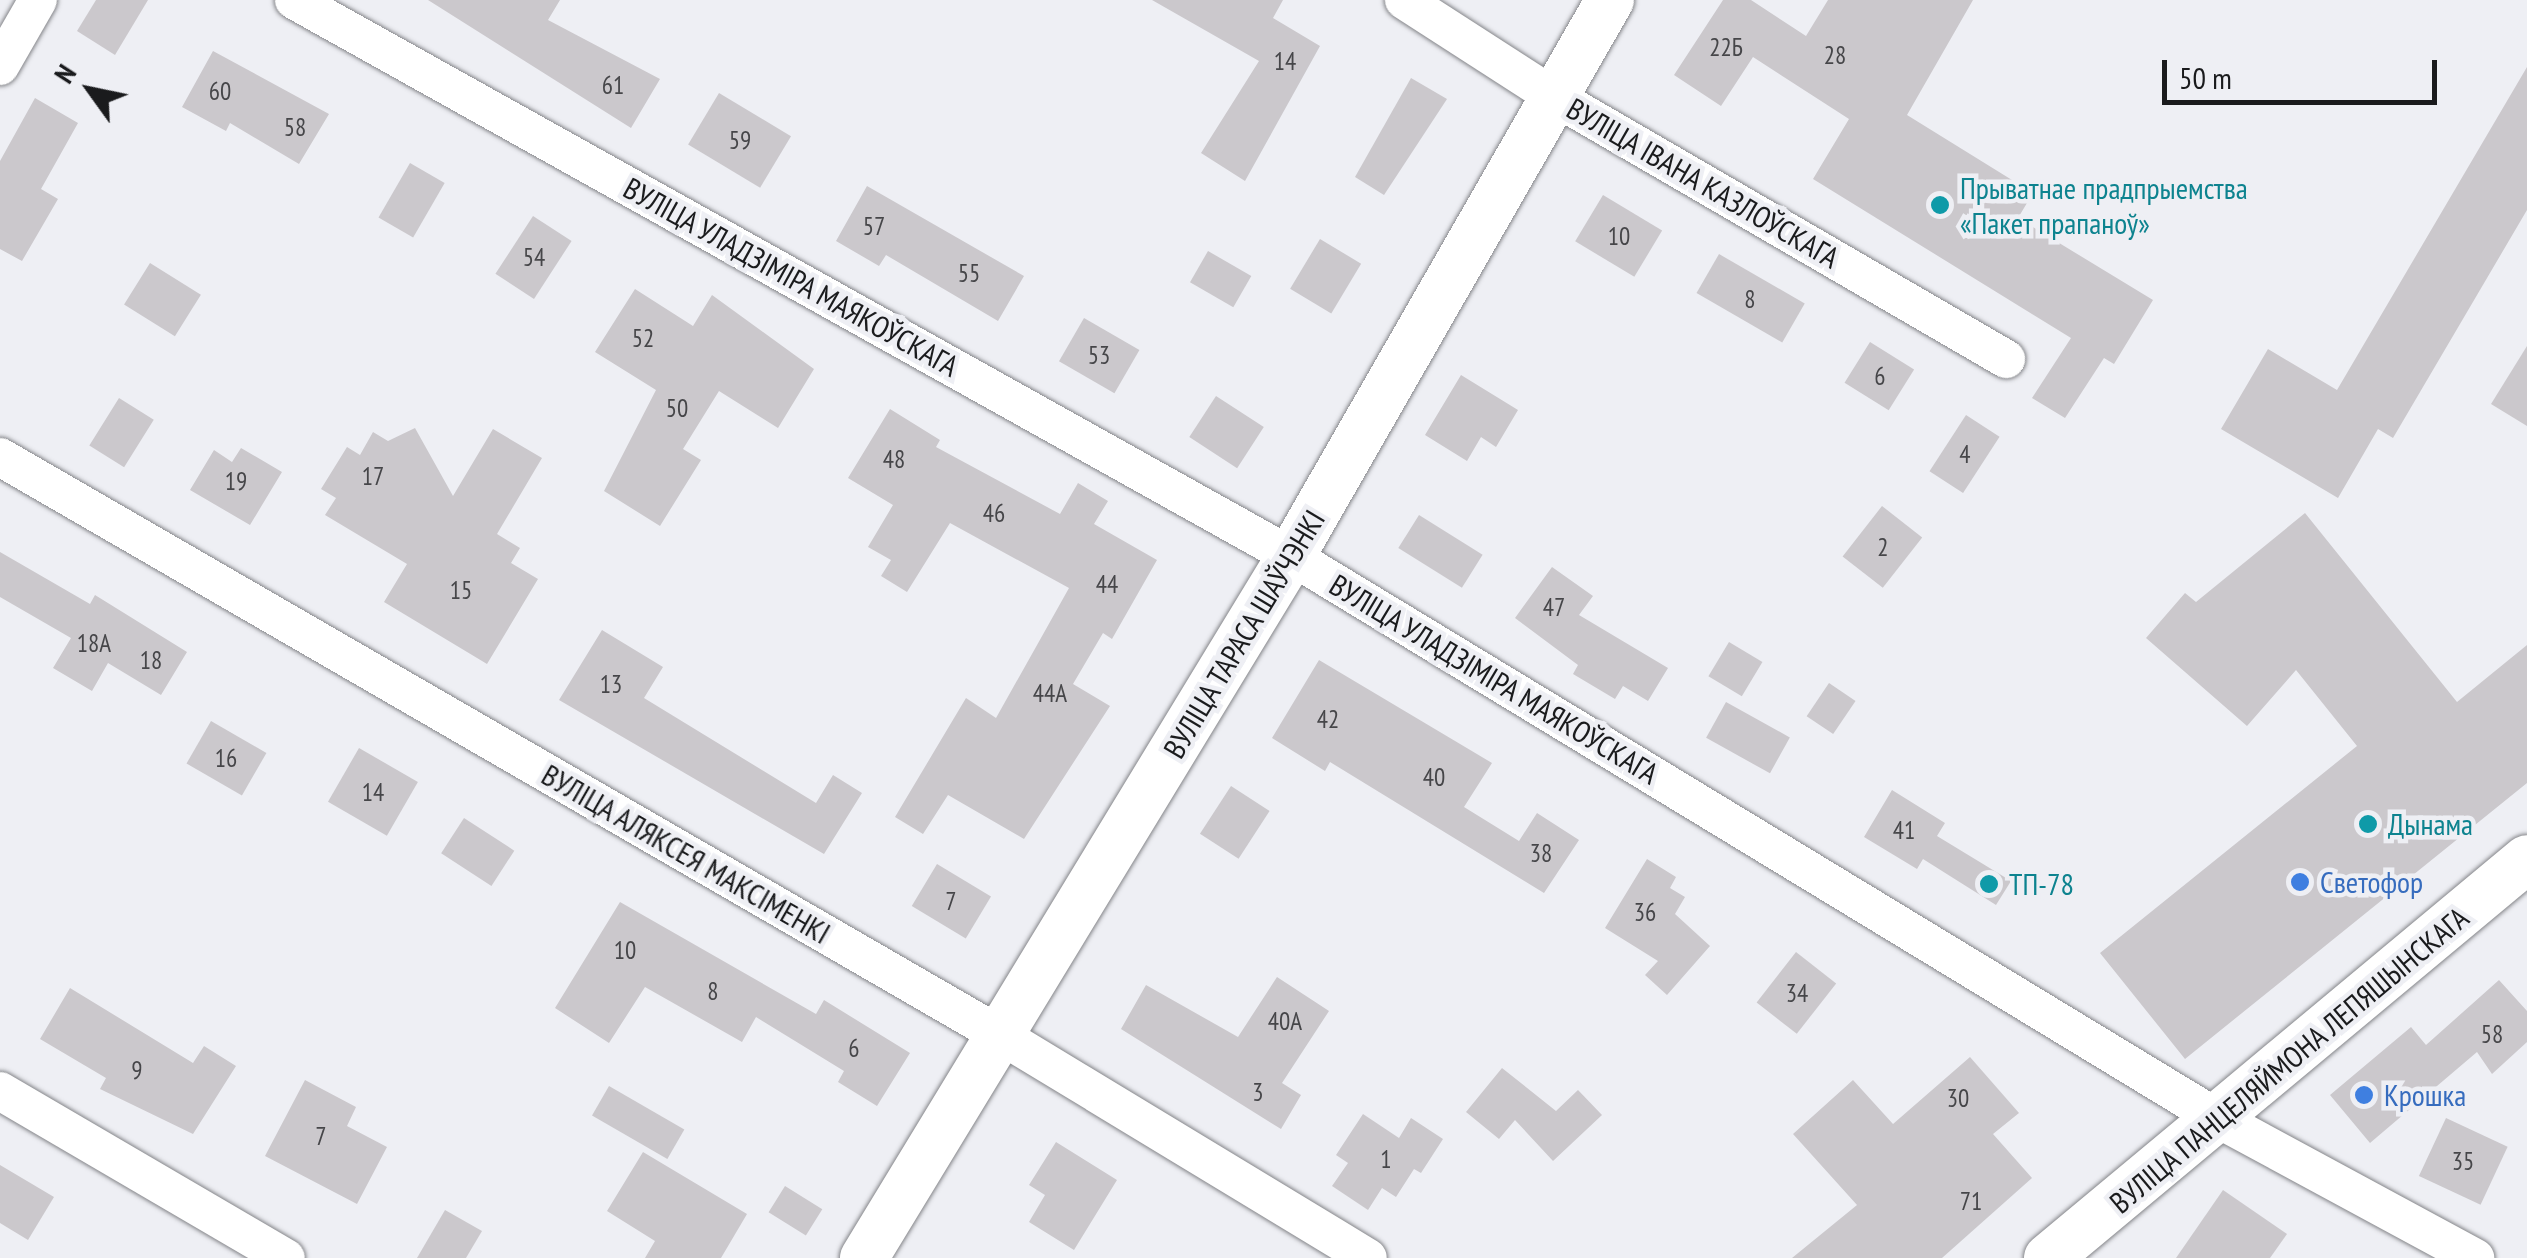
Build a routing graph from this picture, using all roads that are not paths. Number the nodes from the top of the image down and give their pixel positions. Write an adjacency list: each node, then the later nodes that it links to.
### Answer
1 (38, 0): 5 (street)
2 (294, 0): 9 (street, ВУЛІЦА УЛАДЗІМІРА МАЯКОЎСКАГА)
3 (1404, 0): 6 (street, ВУЛІЦА ІВАНА КАЗЛОЎСКАГА)
4 (1610, 0): 6 (street, ВУЛІЦА ТАРАСА ШАЎЧЭНКІ)
5 (0, 66)
6 (1554, 96): 7 (street, ВУЛІЦА ІВАНА КАЗЛОЎСКАГА); 9 (street, ВУЛІЦА ТАРАСА ШАЎЧЭНКІ)
7 (2006, 358)
8 (0, 457): 11 (street, ВУЛІЦА АЛЯКСЕЯ МАКСІМЕНКІ)
9 (1292, 556): 11 (street, ВУЛІЦА ТАРАСА ШАЎЧЭНКІ); 13 (street, ВУЛІЦА УЛАДЗІМІРА МАЯКОЎСКАГА)
10 (2527, 859): 13 (street, ВУЛІЦА ПАНЦЕЛЯЙМОНА ЛЕПЯШЫНСКАГА)
11 (1005, 1038): 15 (street, ВУЛІЦА ТАРАСА ШАЎЧЭНКІ); 16 (street, ВУЛІЦА АЛЯКСЕЯ МАКСІМЕНКІ)
12 (0, 1092): 14 (street)
13 (2222, 1121): 17 (street, ВУЛІЦА ПАНЦЕЛЯЙМОНА ЛЕПЯШЫНСКАГА); 18 (street, ВУЛІЦА УЛАДЗІМІРА МАЯКОЎСКАГА)
14 (286, 1258)
15 (864, 1258)
16 (1368, 1258)
17 (2048, 1258)
18 (2475, 1258)

